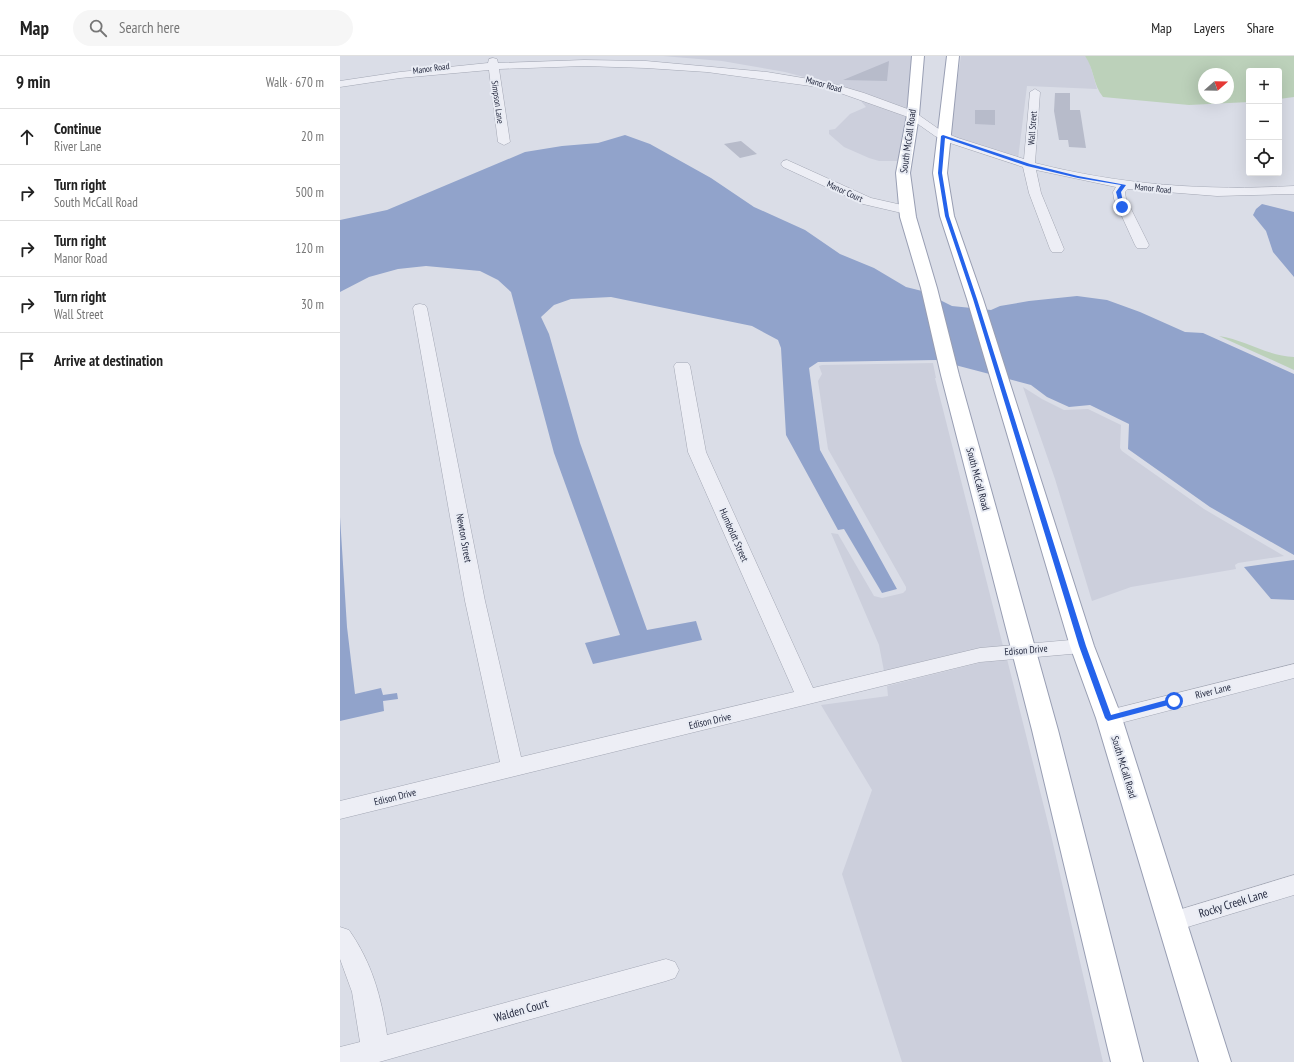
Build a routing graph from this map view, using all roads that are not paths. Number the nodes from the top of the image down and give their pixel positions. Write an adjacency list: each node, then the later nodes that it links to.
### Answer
1 (918, 56): 6 (main road, South McCall Road)
2 (953, 56): 7 (main road, South McCall Road)
3 (493, 61): 4 (street, Manor Road); 6 (street, Manor Road); 8 (street, Simpson Lane)
4 (340, 84)
5 (1035, 92): 10 (street, Wall Street)
6 (913, 115): 7 (street, Manor Road); 13 (main road, South McCall Road)
7 (943, 136): 10 (street, Manor Road); 18 (main road, South McCall Road)
8 (504, 142)
9 (787, 164): 13 (street, Manor Court)
10 (1029, 165): 11 (street, Manor Road); 15 (street, Wall Street)
11 (1124, 185): 12 (street, Manor Road); 14 (street)
12 (1294, 190)
13 (906, 210): 19 (main road, South McCall Road)
14 (1142, 245)
15 (1057, 249)
16 (420, 308): 23 (street, Newton Street)
17 (682, 366): 21 (street, Humboldt Street)
18 (1082, 646): 19 (street, Edison Drive); 22 (main road, South McCall Road)
19 (1023, 650): 21 (street, Edison Drive); 31 (main road, South McCall Road)
20 (1294, 671): 22 (street, River Lane)
21 (807, 698): 23 (street, Edison Drive)
22 (1108, 718): 26 (main road, South McCall Road)
23 (512, 767): 24 (street, Edison Drive)
24 (340, 810)
25 (1294, 885): 26 (street, Rocky Creek Lane)
26 (1171, 922): 32 (main road, South McCall Road)
27 (340, 938): 29 (street)
28 (666, 970): 29 (street, Walden Court)
29 (375, 1051): 30 (street, Walden Court)
30 (340, 1060)
31 (1127, 1062)
32 (1214, 1062)

